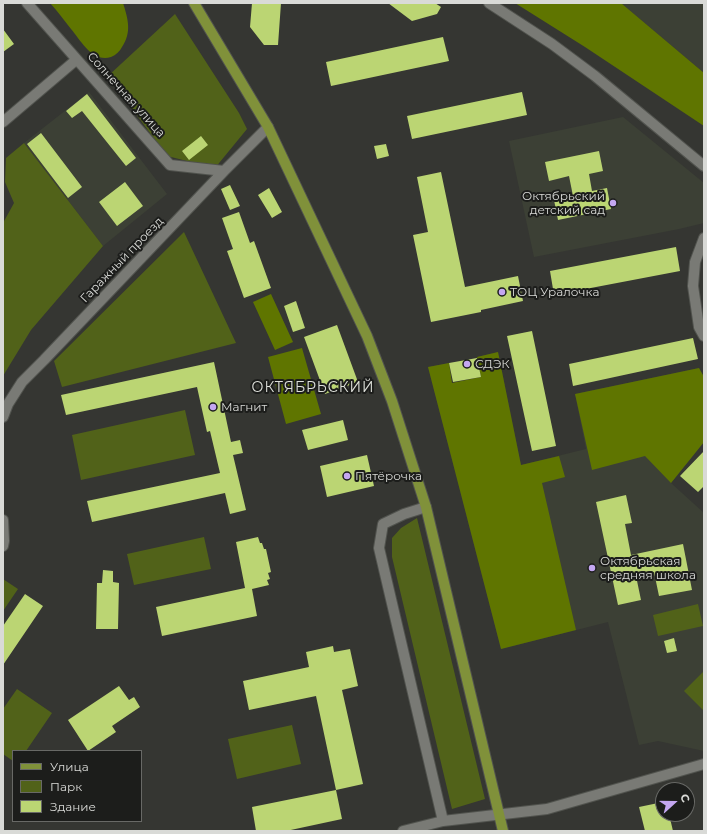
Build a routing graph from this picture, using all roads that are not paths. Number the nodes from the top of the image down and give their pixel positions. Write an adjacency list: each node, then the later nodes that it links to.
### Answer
1 (26, 3): 4 (street, Солнечная улица)
2 (194, 3): 6 (main road)
3 (489, 3): 7 (street)
4 (76, 60): 5 (street); 8 (street, Солнечная улица)
5 (3, 122)
6 (268, 127): 8 (street, Гаражный проезд); 13 (main road)
7 (704, 166)
8 (224, 171): 11 (street, Гаражный проезд)
9 (704, 238): 10 (street)
10 (704, 336)
11 (6, 403): 12 (street, Гаражный проезд)
12 (3, 417)
13 (426, 507): 17 (main road); 18 (street)
14 (3, 520): 15 (street)
15 (3, 546)
16 (704, 764): 17 (street)
17 (500, 814): 18 (street); 20 (main road)
18 (443, 821): 19 (street)
19 (403, 831)
20 (503, 831)

